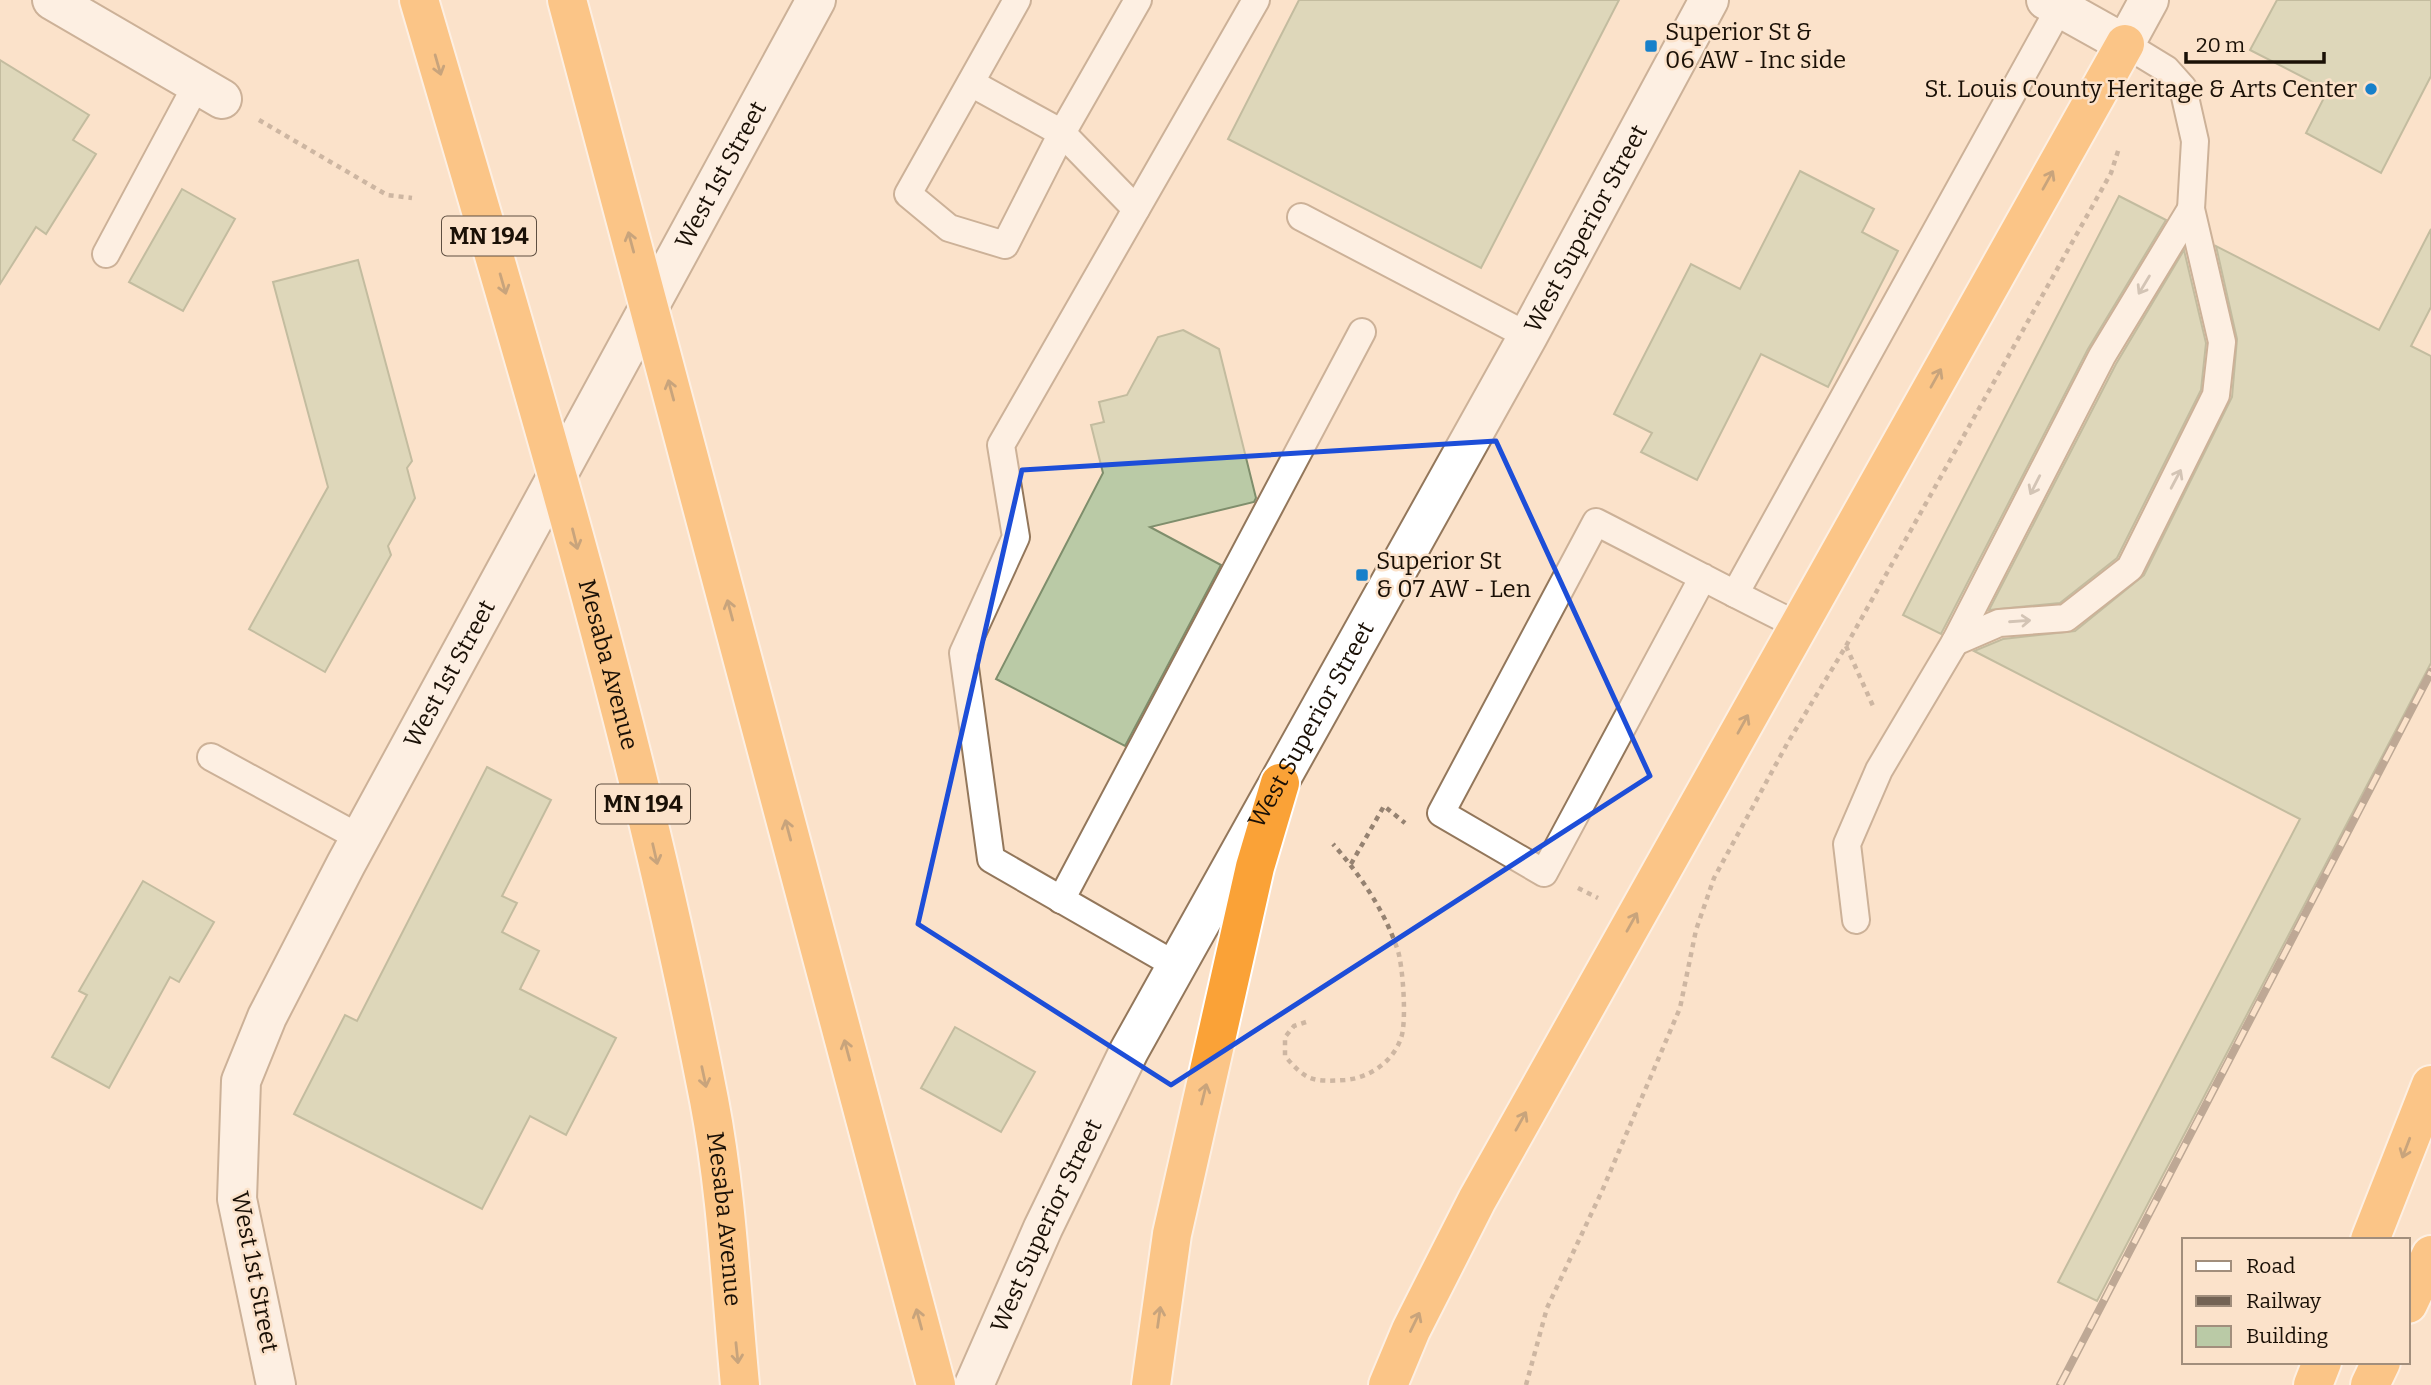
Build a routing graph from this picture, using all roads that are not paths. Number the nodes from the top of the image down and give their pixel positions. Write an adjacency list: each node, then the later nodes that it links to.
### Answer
1 (51, 0): 13 (street)
2 (419, 0): 22 (highway, Mesaba Avenue / MN 194, one-way to 22)
3 (567, 0): 19 (highway, one-way to 3)
4 (816, 0): 19 (street, West 1st Street)
5 (1017, 0): 12 (lane)
6 (1138, 0): 14 (lane)
7 (1256, 0): 15 (lane)
8 (1709, 0): 21 (street, West Superior Street)
9 (2149, 0): 11 (street)
10 (2053, 4): 11 (street); 24 (lane)
11 (2125, 44): 16 (lane); 25 (highway, one-way to 11)
12 (971, 83): 14 (lane); 14 (lane)
13 (209, 92): 18 (lane)
14 (1062, 133): 15 (lane)
15 (1136, 209): 30 (lane)
16 (2191, 209): 26 (lane, one-way to 26); 26 (lane, one-way to 16)
17 (1301, 217): 21 (lane)
18 (106, 254)
19 (649, 308): 22 (street, West 1st Street); 41 (highway, one-way to 19)
20 (1362, 332): 30 (lane)
21 (1528, 336): 28 (street, West Superior Street)
22 (558, 472): 29 (street, West 1st Street); 40 (highway, Mesaba Avenue / MN 194, one-way to 40)
23 (1703, 577): 23 (lane); 24 (lane)
24 (1735, 594): 25 (lane)
25 (1797, 625): 44 (highway, one-way to 25)
26 (1955, 642): 31 (lane)
27 (211, 757): 29 (lane)
28 (1280, 783): 32 (street, West Superior Street); 43 (highway, one-way to 28)
29 (360, 838): 39 (street, West 1st Street)
30 (1061, 900): 32 (lane)
31 (1856, 920)
32 (1177, 966): 42 (street, West Superior Street)
33 (2431, 1085): 34 (highway, one-way to 34)
34 (2371, 1238)
35 (2431, 1255): 36 (highway)
36 (2410, 1300)
37 (2321, 1364): 45 (highway)
38 (2380, 1364): 46 (highway)
39 (276, 1385)
40 (740, 1385)
41 (936, 1385)
42 (974, 1385)
43 (1151, 1385)
44 (1388, 1385)
45 (2313, 1385)
46 (2370, 1385)

